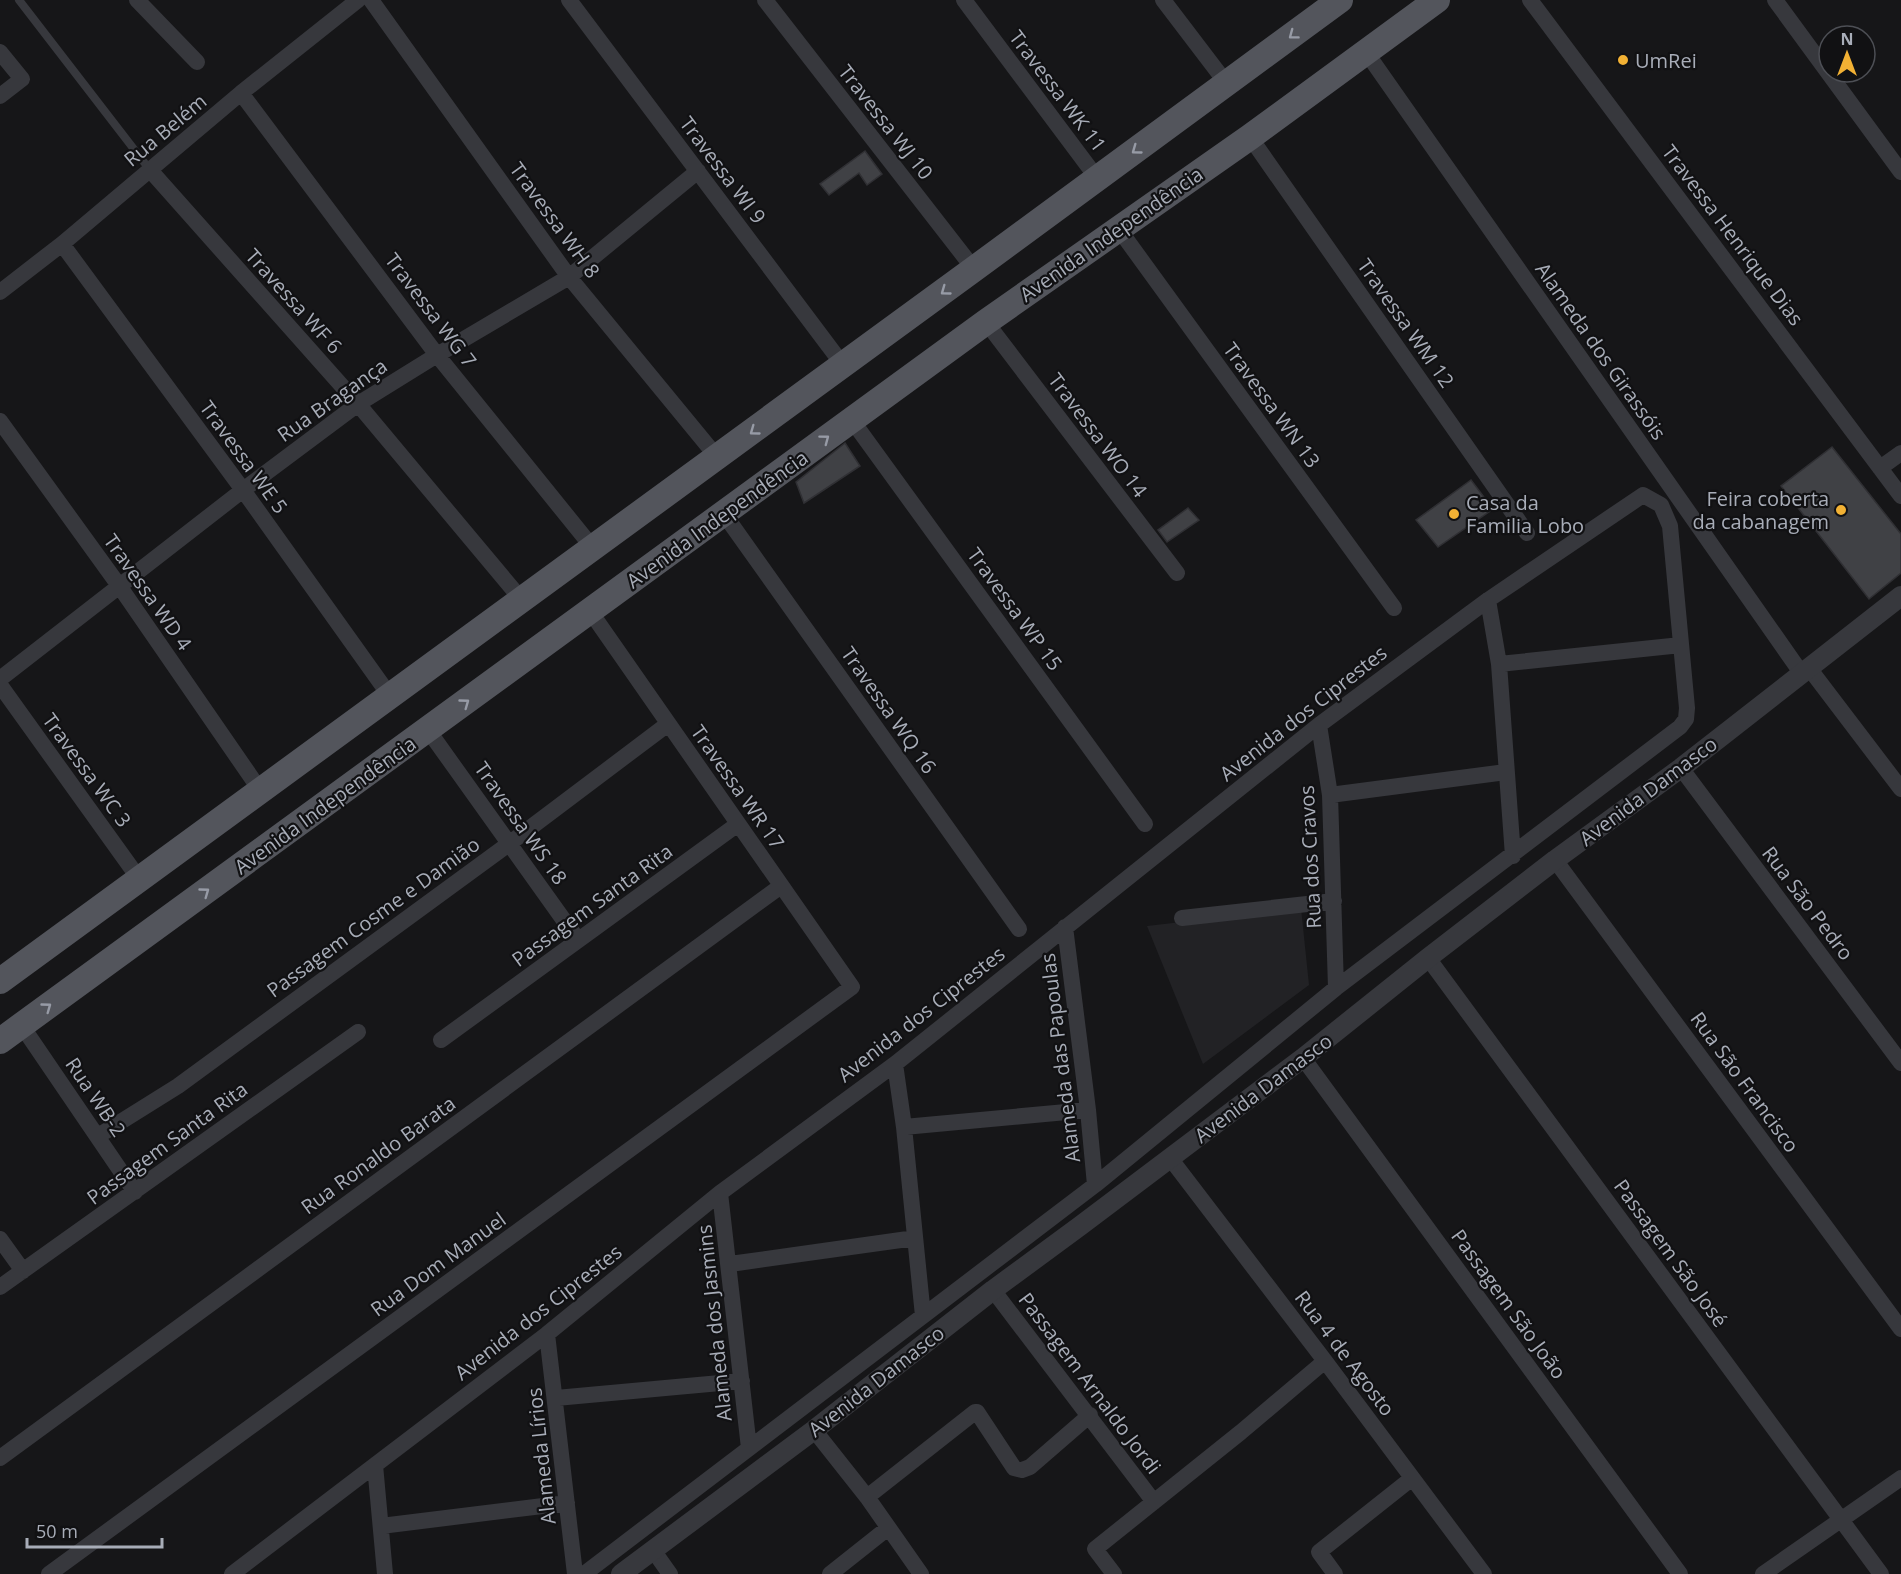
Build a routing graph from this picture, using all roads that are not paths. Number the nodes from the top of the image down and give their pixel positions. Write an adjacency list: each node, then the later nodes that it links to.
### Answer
1 (19, 0): 22 (lane)
2 (137, 0): 17 (street)
3 (358, 0): 19 (street, Rua Belém)
4 (371, 0): 29 (street, Travessa WH 8)
5 (569, 0): 23 (street, Travessa WI 9)
6 (765, 0): 28 (street, Travessa WJ 10)
7 (964, 0): 25 (street, Travessa WK 11)
8 (1163, 0): 18 (street)
9 (1340, 0): 18 (main road, one-way to 18)
10 (1418, 0): 14 (main road)
11 (1437, 0): 14 (main road, Avenida Independência)
12 (1530, 0): 39 (street, Travessa Henrique Dias)
13 (1774, 0): 24 (street)
14 (1391, 34): 16 (main road, Avenida Independência)
15 (0, 52): 20 (street)
16 (1366, 52): 21 (main road, Avenida Independência); 54 (street, Alameda dos Girassóis)
17 (197, 62)
18 (1227, 84): 25 (main road, one-way to 25)
19 (241, 93): 22 (street, Rua Belém); 32 (street, Travessa WG 7)
20 (0, 96)
21 (1250, 137): 26 (main road, Avenida Independência); 43 (street, Travessa WM 12)
22 (150, 170): 27 (street, Rua Belém); 34 (street, Travessa WF 6)
23 (698, 171): 29 (street, Rua Bragança); 33 (street, Travessa WI 9)
24 (1901, 172)
25 (1097, 178): 28 (main road)
26 (1118, 228): 31 (main road, Avenida Independência); 50 (street, Travessa WN 13)
27 (62, 244): 30 (street, Rua Belém); 40 (street, Travessa WE 5)
28 (974, 269): 33 (main road, one-way to 33)
29 (569, 278): 32 (street, Rua Bragança); 38 (street, Travessa WH 8)
30 (0, 292)
31 (986, 322): 35 (main road, Avenida Independência); 45 (street, Travessa WO 14)
32 (437, 355): 34 (street, Rua Bragança); 44 (street, Travessa WG 7)
33 (843, 365): 38 (main road, one-way to 38)
34 (358, 404): 40 (street, Rua Bragança); 48 (street, Travessa WF 6)
35 (851, 419): 42 (main road, Avenida Independência, one-way to 35); 67 (street, Travessa WP 15)
36 (0, 421): 46 (street, Travessa WD 4)
37 (1901, 453): 39 (street)
38 (717, 457): 44 (main road)
39 (1880, 468): 41 (street, Travessa Henrique Dias)
40 (243, 490): 46 (street, Rua Bragança); 57 (street, Travessa WE 5)
41 (1901, 496)
42 (724, 514): 51 (main road, Avenida Independência); 76 (street, Travessa WQ 16)
43 (1527, 533)
44 (593, 548): 48 (main road)
45 (1177, 573)
46 (120, 586): 55 (street, Rua Bragança); 64 (street, Travessa WD 4)
47 (1901, 596): 54 (street, Avenida Damasco)
48 (521, 599): 57 (main road)
49 (1488, 600): 52 (street, Avenida dos Ciprestes); 53 (street); 59 (street, Avenida dos Ciprestes)
50 (1394, 608)
51 (590, 611): 58 (street, Travessa WR 17); 60 (main road, Avenida Independência, one-way to 51)
52 (1681, 645): 53 (street); 69 (street, Avenida Damasco)
53 (1500, 664): 62 (street)
54 (1805, 671): 61 (street, Avenida Damasco); 63 (street, Alameda dos Girassóis)
55 (0, 679)
56 (0, 686): 71 (street, Travessa WC 3)
57 (390, 696): 64 (main road)
58 (668, 724): 66 (street, Travessa WR 17); 68 (street, Passagem Cosme e Damião)
59 (1319, 725): 65 (street, Rua dos Cravos); 75 (street, Avenida dos Ciprestes)
60 (428, 730): 68 (street, Travessa WS 18); 82 (main road, Avenida Independência, one-way to 60)
61 (1681, 768): 70 (street, Avenida Damasco); 87 (street, Rua São Pedro)
62 (1506, 772): 65 (street); 69 (street)
63 (1901, 789)
64 (260, 790): 71 (main road)
65 (1330, 795): 73 (street, Rua dos Cravos)
66 (738, 824): 72 (street, Travessa WR 17); 77 (street, Passagem Santa Rita)
67 (1145, 824)
68 (510, 843): 77 (street, Travessa WS 18); 91 (street, Passagem Cosme e Damião)
69 (1513, 856): 81 (street, Avenida Damasco)
70 (1555, 860): 78 (street, Avenida Damasco); 103 (street, Rua São Francisco)
71 (140, 880): 79 (main road)
72 (781, 886): 80 (street, Travessa WR 17); 111 (street, Rua Ronaldo Barata)
73 (1334, 902): 74 (street); 81 (street, Rua dos Cravos)
74 (1182, 918)
75 (1065, 927): 88 (street, Avenida dos Ciprestes); 89 (street, Alameda das Papoulas)
76 (1019, 929)
77 (578, 940): 84 (street, Passagem Santa Rita)
78 (1428, 958): 86 (street, Avenida Damasco); 118 (street, Passagem São José)
79 (2, 974)
80 (852, 987): 122 (street, Rua Dom Manuel)
81 (1336, 988): 93 (street, Avenida Damasco)
82 (22, 1026): 85 (main road, Avenida Independência); 91 (street, Rua WB-2)
83 (357, 1032): 94 (street, Passagem Santa Rita)
84 (441, 1040)
85 (0, 1041)
86 (1303, 1058): 92 (street, Avenida Damasco); 134 (street, Passagem São João)
87 (1901, 1063)
88 (894, 1064): 90 (street); 95 (street, Avenida dos Ciprestes)
89 (1088, 1110): 90 (street); 93 (street, Alameda das Papoulas)
90 (904, 1127): 96 (street)
91 (98, 1136): 94 (street, Rua WB-2)
92 (1170, 1158): 101 (street, Avenida Damasco); 105 (street, Rua 4 de Agosto)
93 (1095, 1185): 102 (street, Avenida Damasco)
94 (135, 1192): 99 (street, Passagem Santa Rita)
95 (720, 1193): 98 (street, Alameda dos Jasmins); 104 (street, Avenida dos Ciprestes)
96 (915, 1238): 98 (street); 102 (street)
97 (0, 1239): 99 (street)
98 (730, 1264): 106 (street, Alameda dos Jasmins)
99 (23, 1271): 100 (street, Passagem Santa Rita)
100 (0, 1287)
101 (993, 1290): 108 (street, Passagem Arnaldo Jordi); 109 (street, Avenida Damasco)
102 (923, 1316): 110 (street, Avenida Damasco)
103 (1901, 1329)
104 (547, 1334): 107 (street, Alameda Lírios); 112 (street, Avenida dos Ciprestes)
105 (1325, 1361): 114 (street, Rua 4 de Agosto); 116 (street)
106 (742, 1381): 107 (street); 110 (street, Alameda dos Jasmins)
107 (556, 1398): 117 (street, Alameda Lírios)
108 (1090, 1415): 115 (street); 116 (street, Passagem Arnaldo Jordi)
109 (814, 1430): 115 (street); 121 (street, Avenida Damasco)
110 (749, 1448): 126 (street, Avenida Damasco)
111 (0, 1458)
112 (375, 1465): 119 (street); 123 (street, Avenida dos Ciprestes)
113 (1901, 1478): 118 (street)
114 (1412, 1479): 132 (street); 133 (street, Rua 4 de Agosto)
115 (867, 1497): 120 (street)
116 (1154, 1502): 131 (street)
117 (567, 1503): 119 (street); 125 (street, Alameda Lírios)
118 (1841, 1520): 135 (street); 136 (street, Passagem São José)
119 (381, 1526): 124 (street)
120 (888, 1528): 129 (street); 130 (street)
121 (653, 1550): 127 (street, Avenida Damasco); 128 (street)
122 (49, 1574)
123 (232, 1574)
124 (385, 1574)
125 (575, 1574)
126 (584, 1574)
127 (621, 1574)
128 (670, 1574)
129 (830, 1574)
130 (921, 1574)
131 (1114, 1574)
132 (1335, 1574)
133 (1484, 1574)
134 (1680, 1574)
135 (1763, 1574)
136 (1881, 1574)

